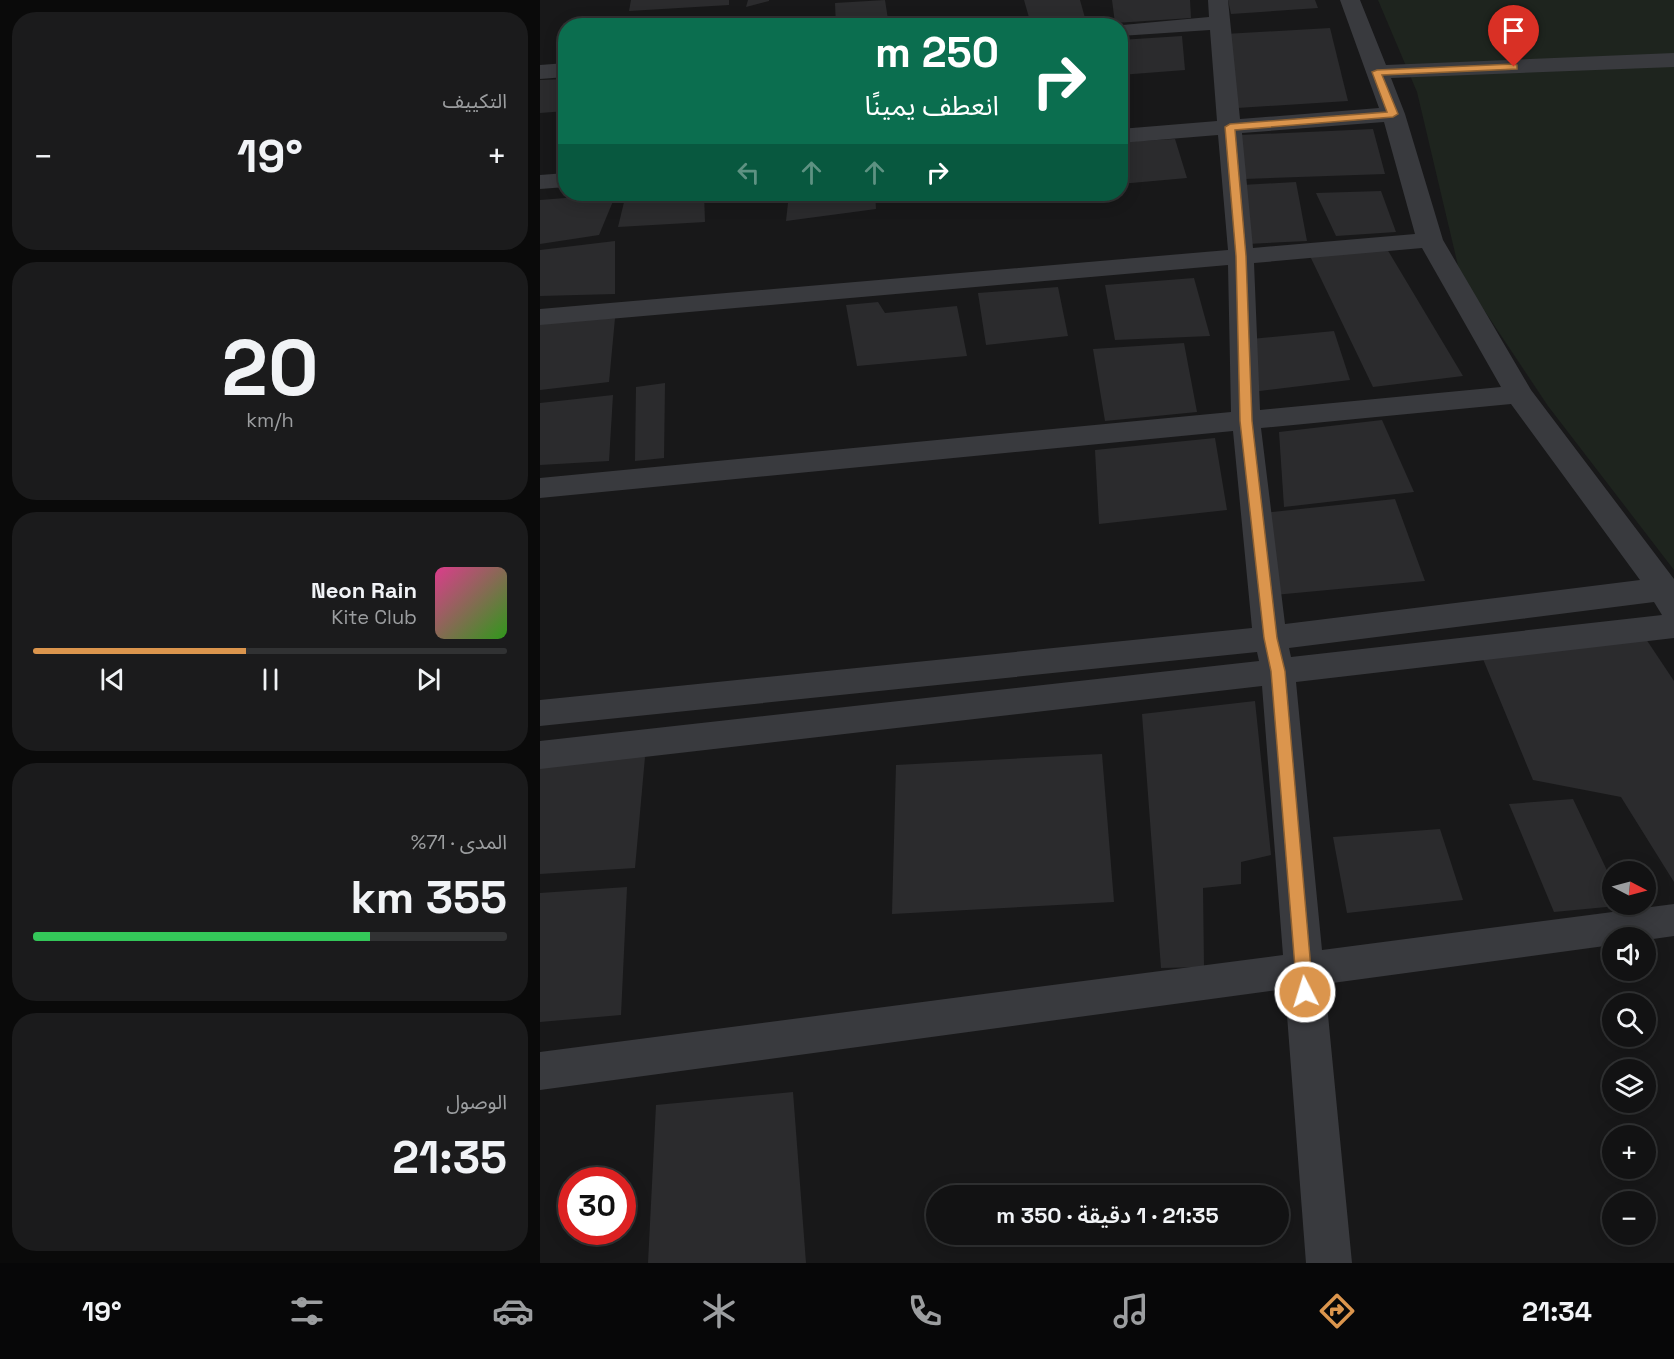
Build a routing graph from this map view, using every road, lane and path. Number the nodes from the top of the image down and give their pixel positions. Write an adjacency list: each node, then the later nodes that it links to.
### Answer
1 (1350, 0): 7 (street)
2 (1219, 11): 3 (street); 9 (street)
3 (1128, 28)
4 (1674, 60): 7 (street)
5 (558, 71): 6 (street)
6 (540, 72)
7 (1377, 72): 8 (street)
8 (1393, 114): 9 (street); 13 (street)
9 (1230, 127): 10 (street); 14 (street)
10 (1128, 135)
11 (558, 181): 12 (street)
12 (540, 182)
13 (1430, 240): 14 (street); 16 (street)
14 (1241, 256): 15 (street); 17 (street)
15 (540, 317)
16 (1519, 394): 17 (street); 19 (street)
17 (1246, 421): 18 (street); 21 (street)
18 (540, 488)
19 (1669, 599): 21 (street)
20 (1674, 626): 22 (street)
21 (1270, 638): 22 (street); 23 (street)
22 (1278, 671): 24 (street); 26 (street)
23 (540, 713)
24 (540, 755)
25 (1674, 920): 26 (street)
26 (1303, 969): 27 (street); 28 (street)
27 (540, 1071)
28 (1329, 1263)

